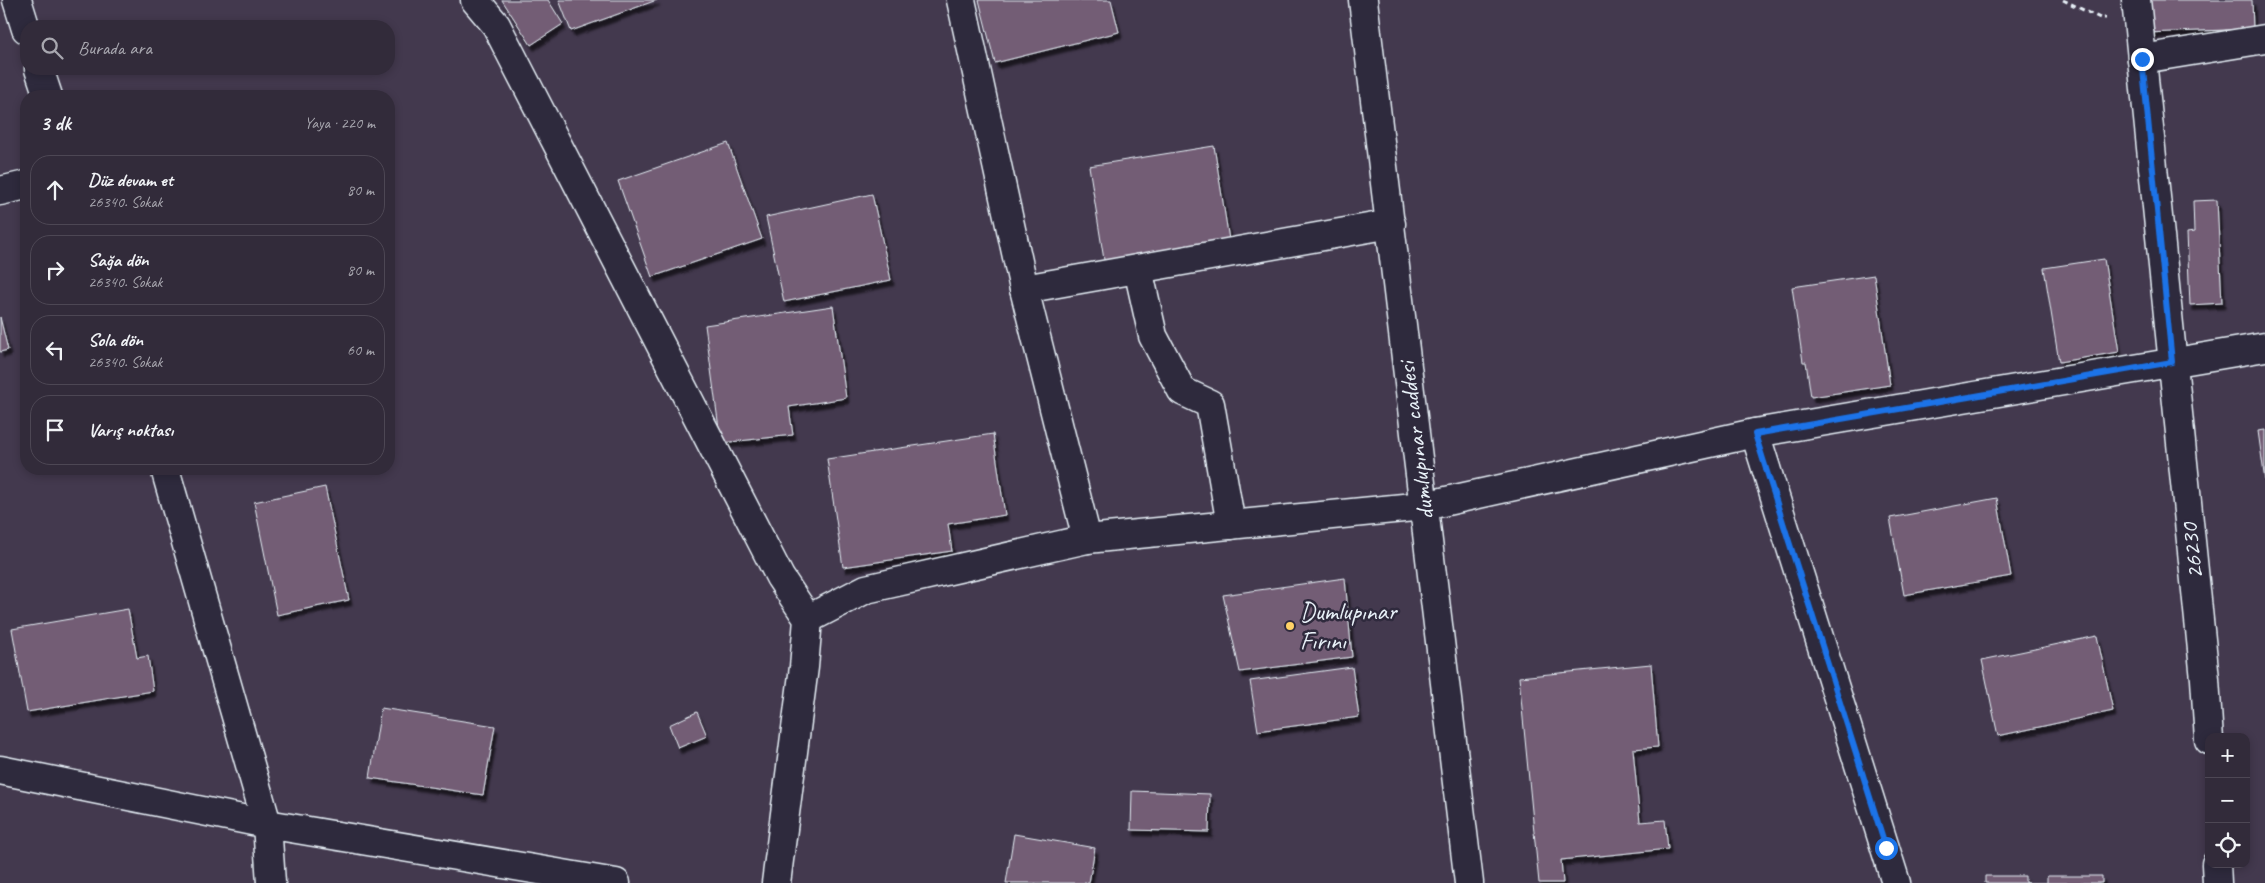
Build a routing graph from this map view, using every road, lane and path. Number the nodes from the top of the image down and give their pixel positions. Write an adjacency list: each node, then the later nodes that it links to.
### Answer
1 (17, 0): 7 (street)
2 (476, 0): 24 (street)
3 (961, 0): 16 (street)
4 (1363, 0): 14 (street, dumlupınar caddesi)
5 (2063, 0): 6 (path)
6 (2137, 9): 9 (street, 26230)
7 (23, 20)
8 (2265, 39): 9 (street)
9 (2142, 59): 18 (street, 26230)
10 (41, 75): 11 (street)
11 (46, 90)
12 (20, 186): 13 (street)
13 (0, 191)
14 (1391, 224): 15 (street); 21 (street, dumlupınar caddesi)
15 (1138, 269): 16 (street); 22 (street)
16 (1024, 289): 23 (street)
17 (2265, 347): 18 (street)
18 (2172, 362): 19 (street); 25 (street, 26230)
19 (1755, 434): 21 (street); 33 (street)
20 (167, 475): 27 (street)
21 (1424, 506): 22 (street); 32 (street, dumlupınar caddesi)
22 (1231, 525): 23 (street)
23 (1086, 539): 24 (street)
24 (808, 619): 31 (street)
25 (2209, 733)
26 (0, 770): 27 (street)
27 (267, 824): 29 (street); 30 (street)
28 (2216, 868): 34 (street)
29 (271, 883)
30 (616, 883)
31 (776, 883)
32 (1469, 883)
33 (1896, 883)
34 (2217, 883)

